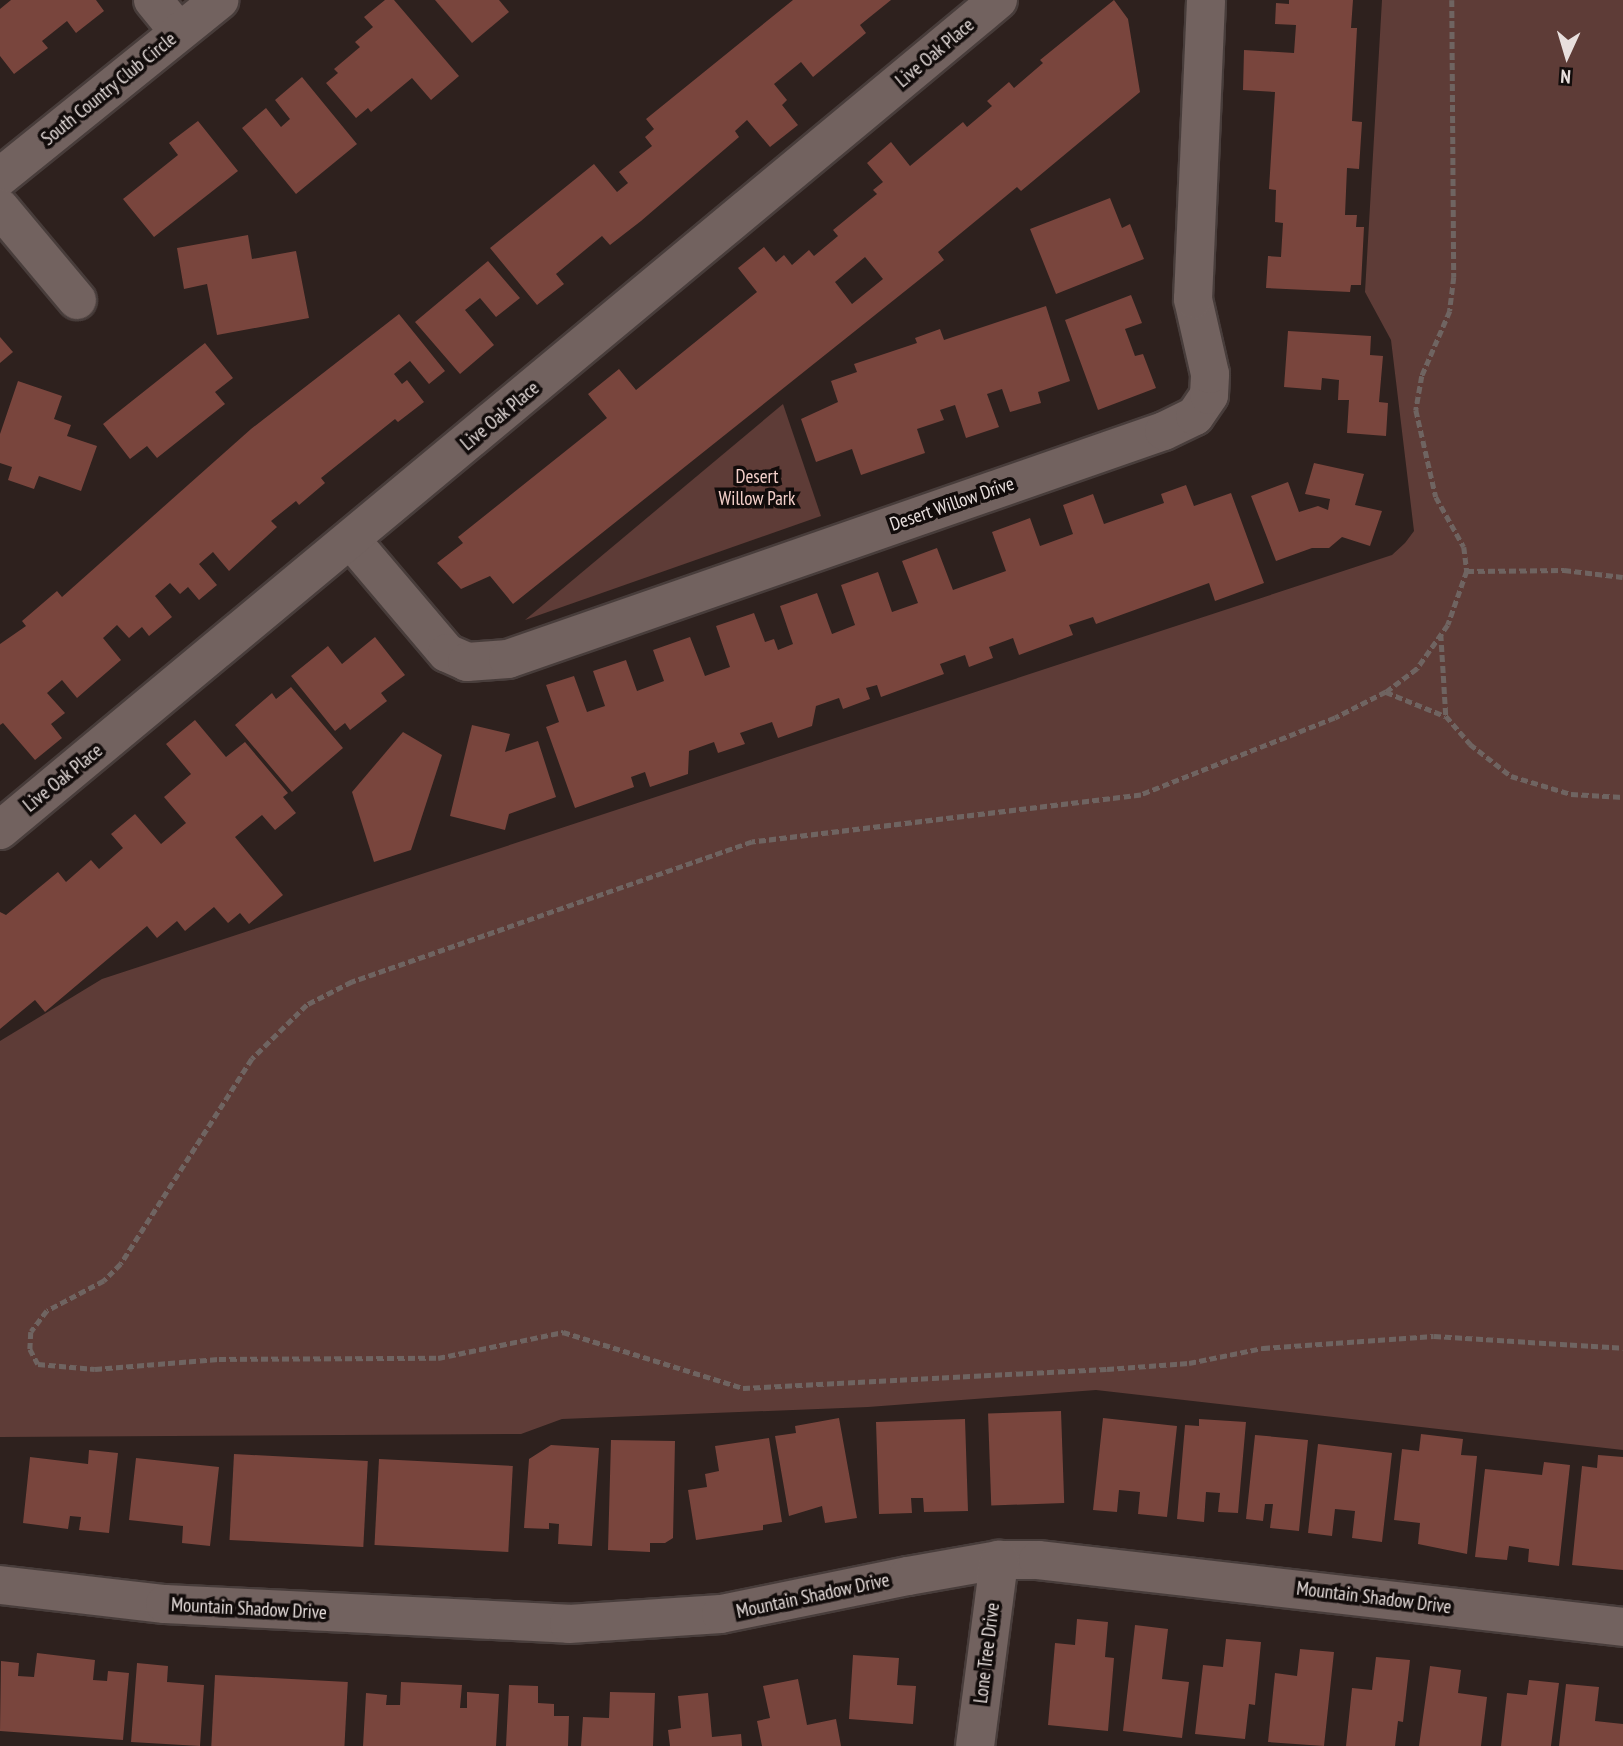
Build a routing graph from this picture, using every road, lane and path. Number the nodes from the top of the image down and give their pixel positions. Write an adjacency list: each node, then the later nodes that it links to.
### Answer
1 (153, 0): 6 (street)
2 (219, 0): 6 (street, South Country Club Circle)
3 (998, 0): 10 (street, Live Oak Place)
4 (1206, 0): 10 (street, Desert Willow Drive)
5 (1452, 0): 11 (path)
6 (179, 32): 7 (street, South Country Club Circle)
7 (0, 177)
8 (0, 208): 9 (street)
9 (77, 300)
10 (351, 540): 17 (street, Live Oak Place)
11 (1467, 571): 12 (path); 13 (path)
12 (1623, 577)
13 (1441, 634): 14 (path); 15 (path)
14 (1386, 692): 15 (path); 18 (path)
15 (1446, 716): 16 (path)
16 (1623, 797)
17 (0, 830)
18 (1623, 1348)
19 (999, 1560): 20 (street, Mountain Shadow Drive); 21 (street, Mountain Shadow Drive); 22 (street, Lone Tree Drive)
20 (0, 1584)
21 (1623, 1627)
22 (975, 1746)

